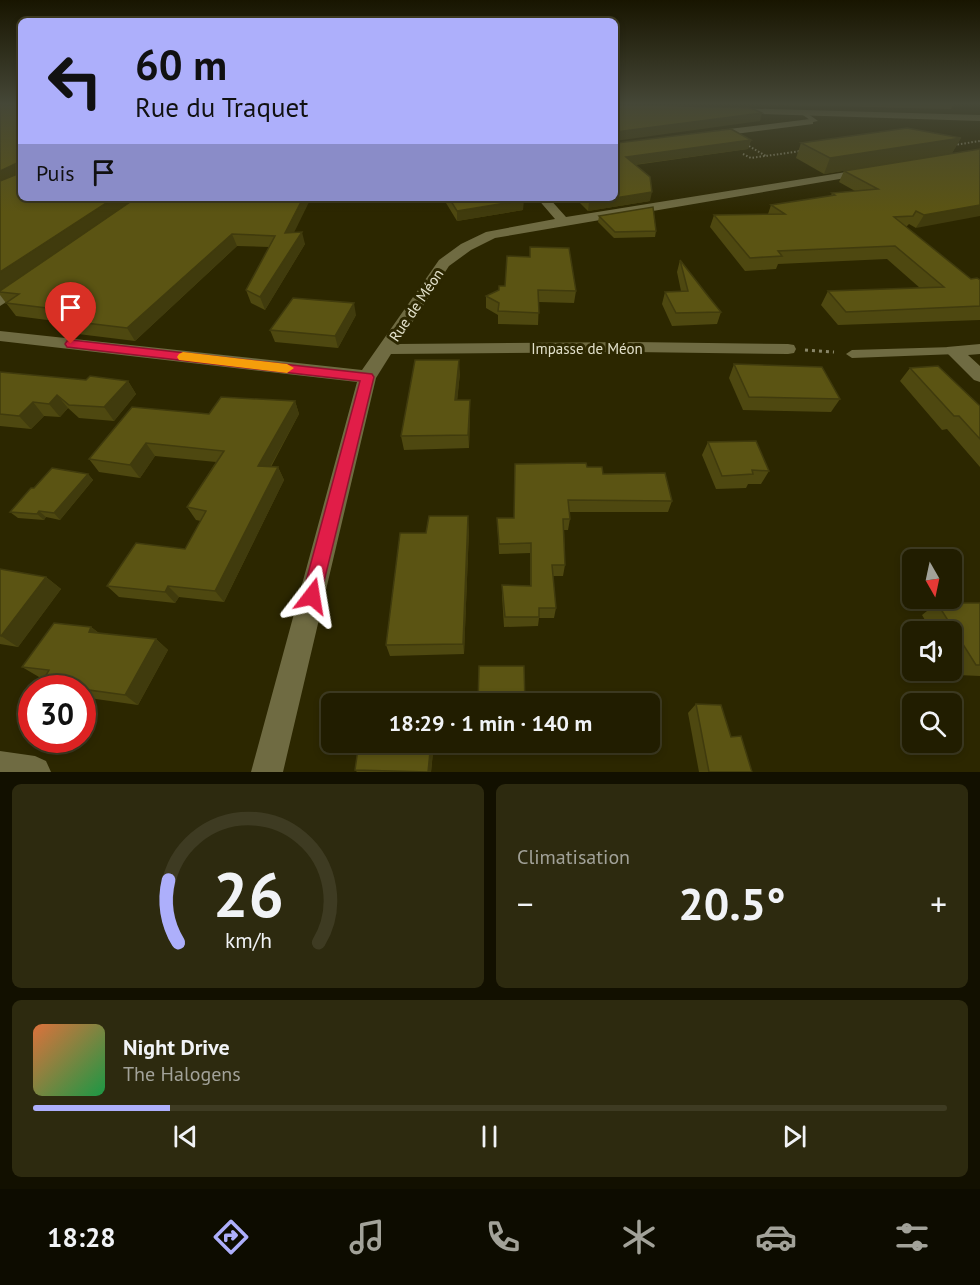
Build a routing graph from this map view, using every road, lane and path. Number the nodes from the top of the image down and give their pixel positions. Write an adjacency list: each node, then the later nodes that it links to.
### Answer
1 (801, 151): 2 (path)
2 (743, 154)
3 (876, 171): 5 (street, Rue de Méon)
4 (546, 201): 5 (street)
5 (563, 220): 9 (street, Rue de Méon)
6 (37, 275): 7 (street)
7 (0, 301)
8 (0, 336): 15 (street)
9 (386, 349): 10 (street, Impasse de Méon); 15 (street, Rue de Méon)
10 (788, 349): 13 (path)
11 (980, 350): 12 (street)
12 (953, 351): 13 (lane); 14 (street)
13 (852, 354)
14 (980, 376)
15 (367, 377): 18 (street, Rue de Méon)
16 (0, 766): 17 (street)
17 (35, 772)
18 (267, 772)

